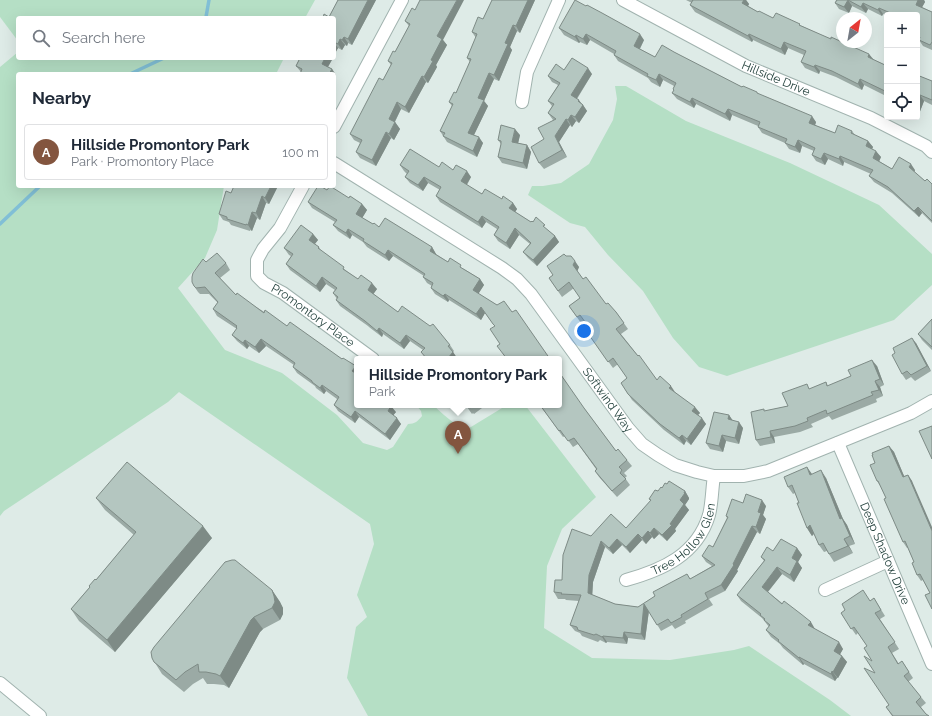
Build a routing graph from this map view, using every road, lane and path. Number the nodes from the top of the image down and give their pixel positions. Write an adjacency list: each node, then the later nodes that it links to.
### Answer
1 (402, 0): 5 (street)
2 (559, 0): 4 (street)
3 (623, 0): 6 (street, Hillside Drive)
4 (522, 102)
5 (336, 123)
6 (930, 146)
7 (336, 164): 12 (street, Softwind Way)
8 (301, 188): 9 (street, Promontory Place)
9 (369, 356)
10 (932, 401): 11 (street, Softwind Way)
11 (838, 443): 12 (street, Softwind Way); 13 (street, Deep Shadow Drive)
12 (714, 476): 14 (street, Tree Hollow Glen)
13 (888, 561): 15 (street); 16 (street, Deep Shadow Drive)
14 (626, 580)
15 (825, 590)
16 (932, 664)
17 (0, 683): 18 (street)
18 (40, 716)

